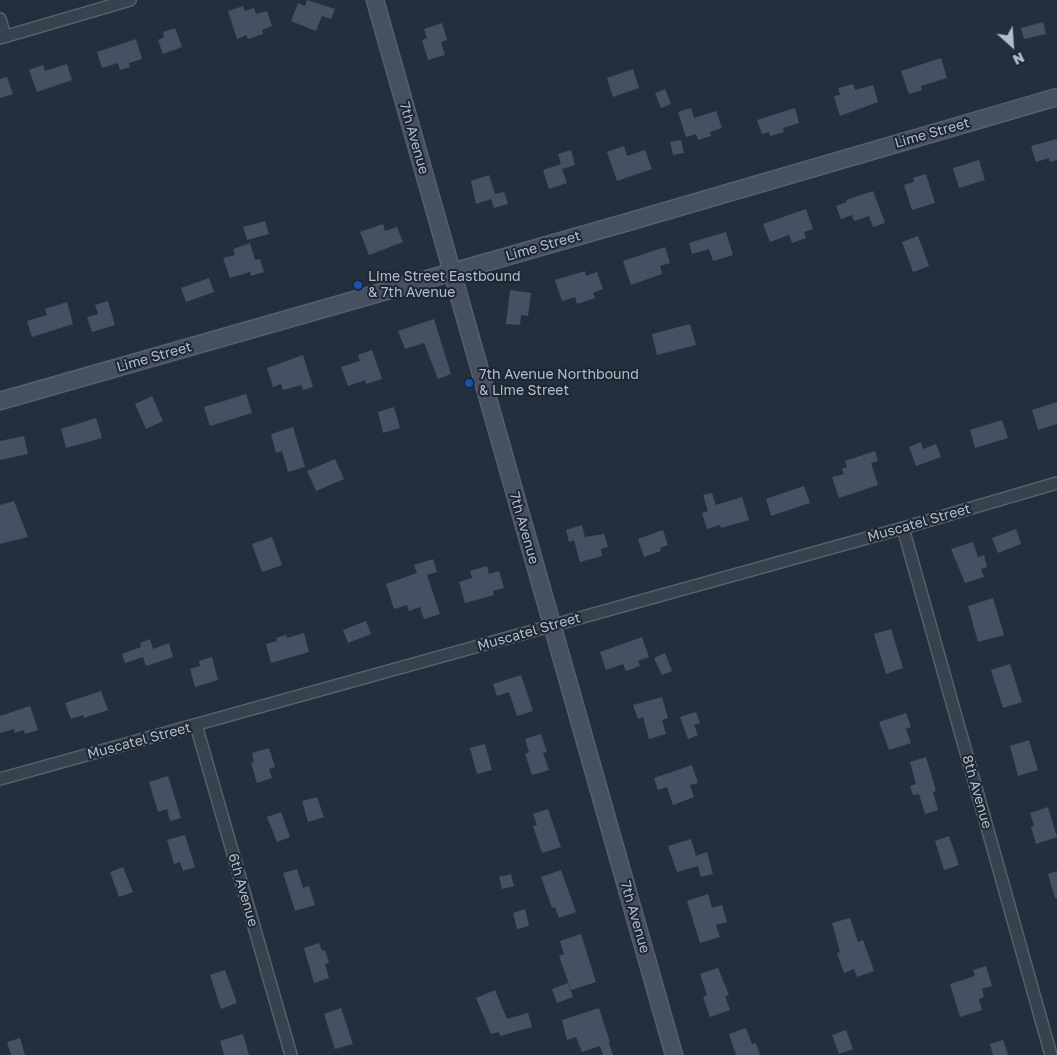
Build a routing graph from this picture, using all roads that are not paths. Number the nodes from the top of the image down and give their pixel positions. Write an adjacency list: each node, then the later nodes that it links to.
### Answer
1 (130, 0): 4 (street)
2 (375, 0): 6 (street, 7th Avenue)
3 (0, 19): 4 (street)
4 (3, 37)
5 (1057, 97): 6 (street, Lime Street)
6 (452, 271): 7 (street, Lime Street); 10 (street, 7th Avenue)
7 (0, 401)
8 (1057, 483): 9 (street, Muscatel Street)
9 (903, 528): 10 (street, Muscatel Street); 15 (street, 8th Avenue)
10 (552, 625): 11 (street, Muscatel Street); 14 (street, 7th Avenue)
11 (196, 725): 12 (street, Muscatel Street); 13 (street, 6th Avenue)
12 (0, 779)
13 (291, 1055)
14 (674, 1055)
15 (1051, 1055)

